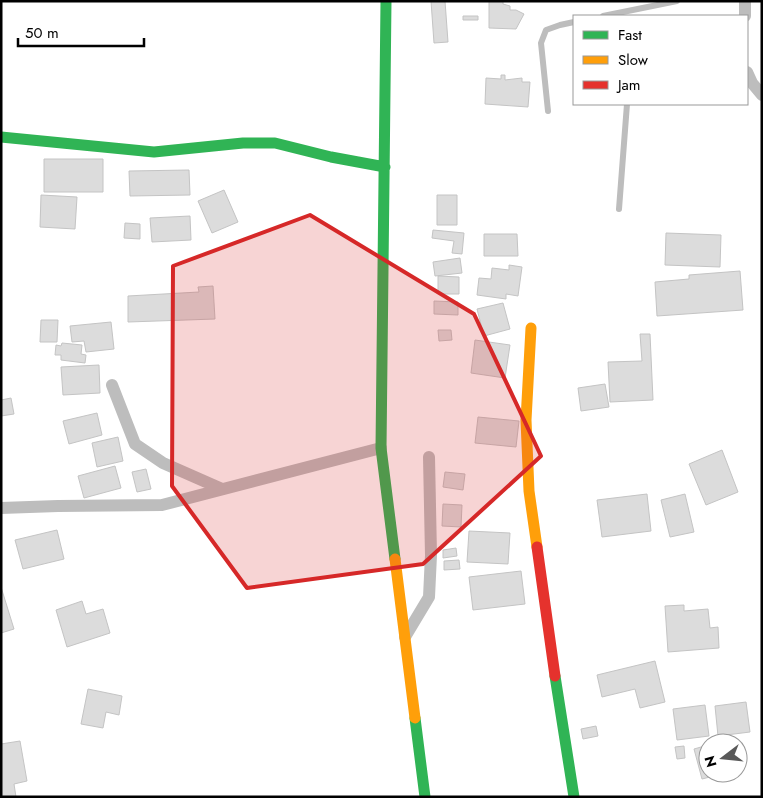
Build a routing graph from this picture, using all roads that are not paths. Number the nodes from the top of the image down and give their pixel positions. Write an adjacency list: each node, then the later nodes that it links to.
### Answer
1 (386, 1): 13 (street)
2 (677, 1): 4 (lane)
3 (745, 1): 6 (street)
4 (634, 13): 5 (lane)
5 (613, 15)
6 (745, 15)
7 (573, 22): 11 (lane)
8 (748, 74): 9 (street)
9 (762, 96)
10 (627, 105): 14 (lane)
11 (548, 111)
12 (1, 137): 13 (street)
13 (385, 168): 17 (street)
14 (619, 209)
15 (531, 328): 23 (street)
16 (112, 385): 19 (street)
17 (381, 448): 19 (street); 21 (street)
18 (429, 457): 21 (street)
19 (222, 490): 20 (street)
20 (1, 508)
21 (405, 637): 22 (street)
22 (424, 797)
23 (574, 797)

